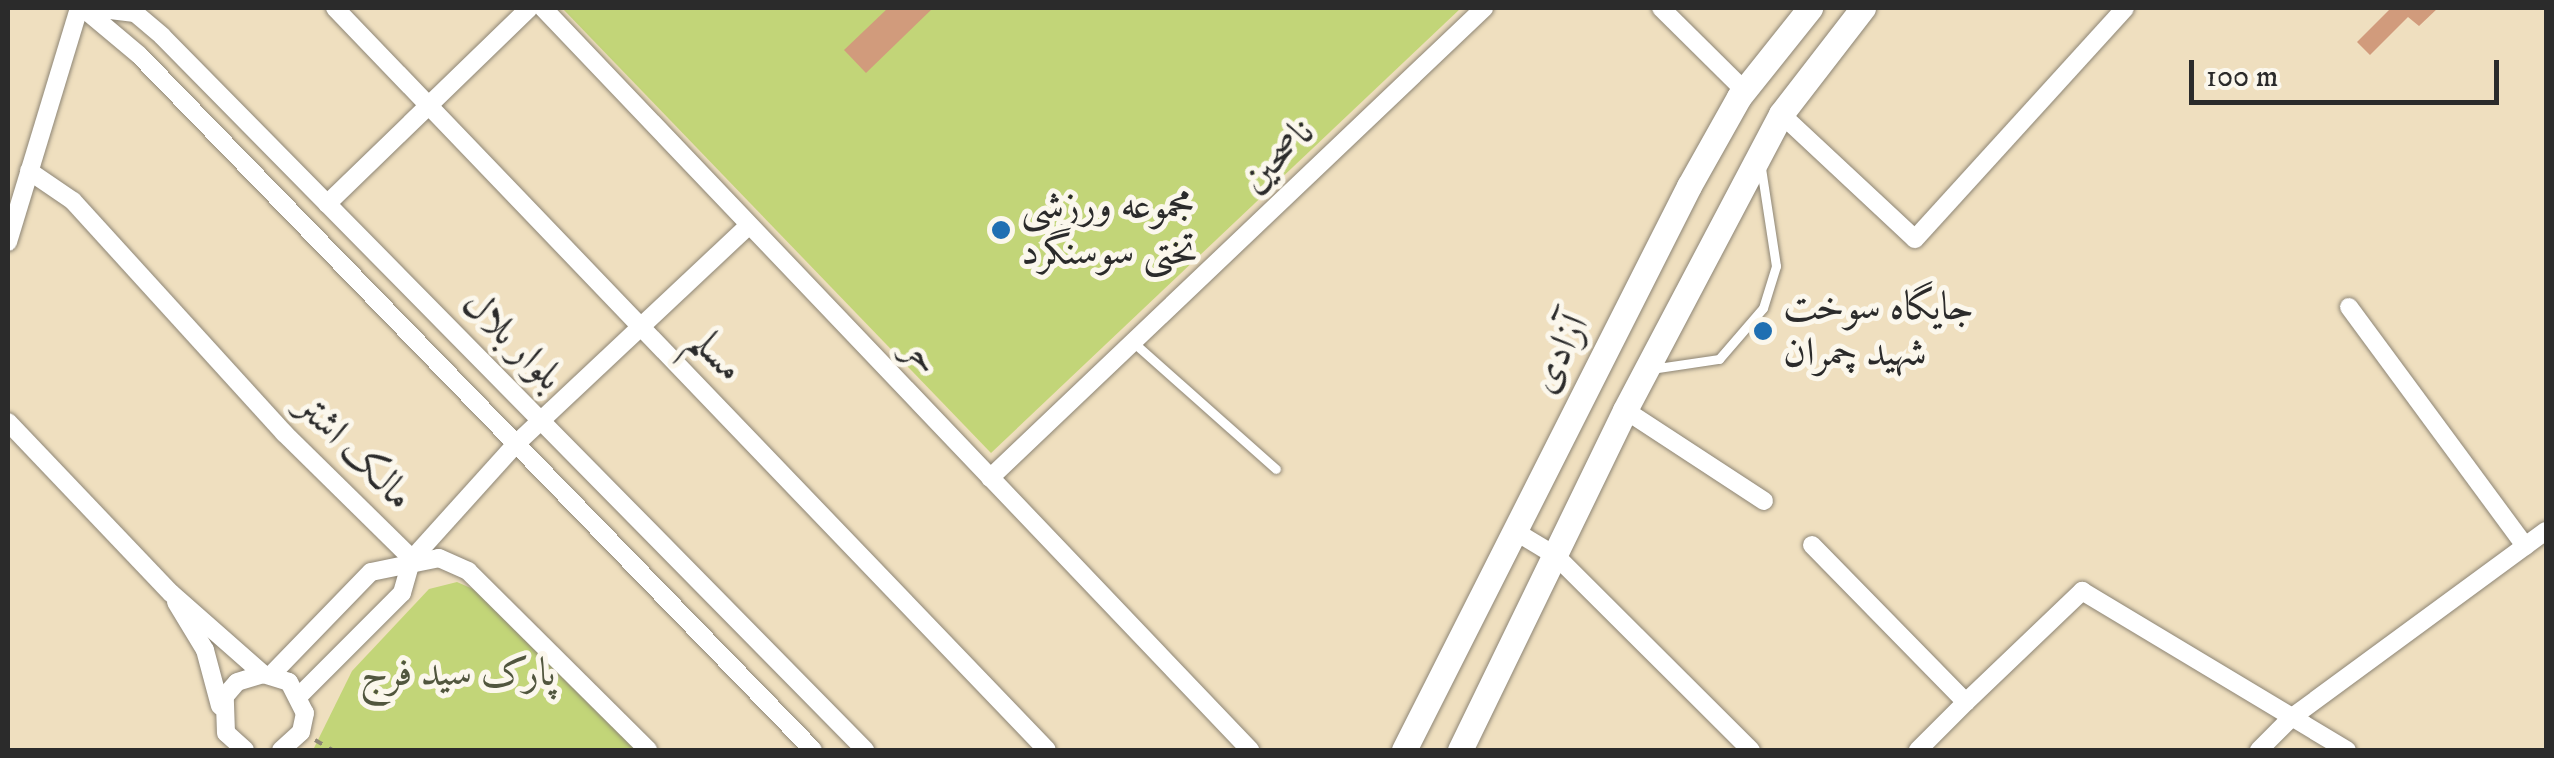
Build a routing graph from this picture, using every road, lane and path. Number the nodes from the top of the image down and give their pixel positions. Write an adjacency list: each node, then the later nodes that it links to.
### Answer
1 (81, 8): 16 (street); 27 (street, بلوار بلال)
2 (94, 8): 17 (street, بلوار بلال)
3 (335, 8): 13 (street, مسلم)
4 (529, 8): 13 (street)
5 (542, 8): 18 (street, حر)
6 (1484, 8): 22 (street, ناصحین)
7 (1661, 8): 12 (street)
8 (1810, 8): 12 (main road, آزادی)
9 (1864, 8): 14 (main road, آزادی)
10 (2096, 8): 11 (street)
11 (2119, 14): 14 (street)
12 (1744, 90): 31 (main road, آزادی)
13 (428, 105): 17 (street); 21 (street, مسلم)
14 (1780, 114): 15 (main road, آزادی)
15 (1759, 158): 23 (main road, آزادی); 23 (lane)
16 (29, 171): 19 (street); 36 (street, مالک اشتر)
17 (327, 204): 26 (street, بلوار بلال)
18 (748, 226): 21 (street); 29 (street, حر)
19 (8, 242)
20 (2349, 307): 34 (street)
21 (642, 328): 26 (street); 48 (street, مسلم)
22 (1133, 342): 28 (lane); 29 (street, ناصحین)
23 (1648, 370): 24 (main road, آزادی)
24 (1626, 410): 30 (street); 35 (main road, آزادی)
25 (8, 422): 37 (street)
26 (541, 422): 27 (street); 47 (street, بلوار بلال)
27 (516, 444): 36 (street); 46 (street, بلوار بلال)
28 (1276, 470)
29 (990, 478): 49 (street, حر)
30 (1764, 500)
31 (1514, 530): 35 (street); 50 (main road, آزادی)
32 (2546, 531): 34 (street)
33 (1812, 545): 40 (street)
34 (2525, 546): 41 (street)
35 (1556, 556): 51 (main road, آزادی); 52 (street)
36 (412, 559): 38 (street); 39 (street); 45 (street, مالک اشتر)
37 (171, 593): 38 (street); 42 (street)
38 (268, 674): 39 (street); 42 (street)
39 (300, 695): 43 (street)
40 (1966, 702): 41 (street); 53 (street)
41 (2291, 718): 54 (street); 55 (street)
42 (225, 733): 44 (street)
43 (286, 749)
44 (246, 750)
45 (648, 750)
46 (813, 750)
47 (864, 750)
48 (1047, 750)
49 (1250, 750)
50 (1404, 750)
51 (1460, 750)
52 (1751, 750)
53 (1918, 750)
54 (2259, 750)
55 (2347, 750)

